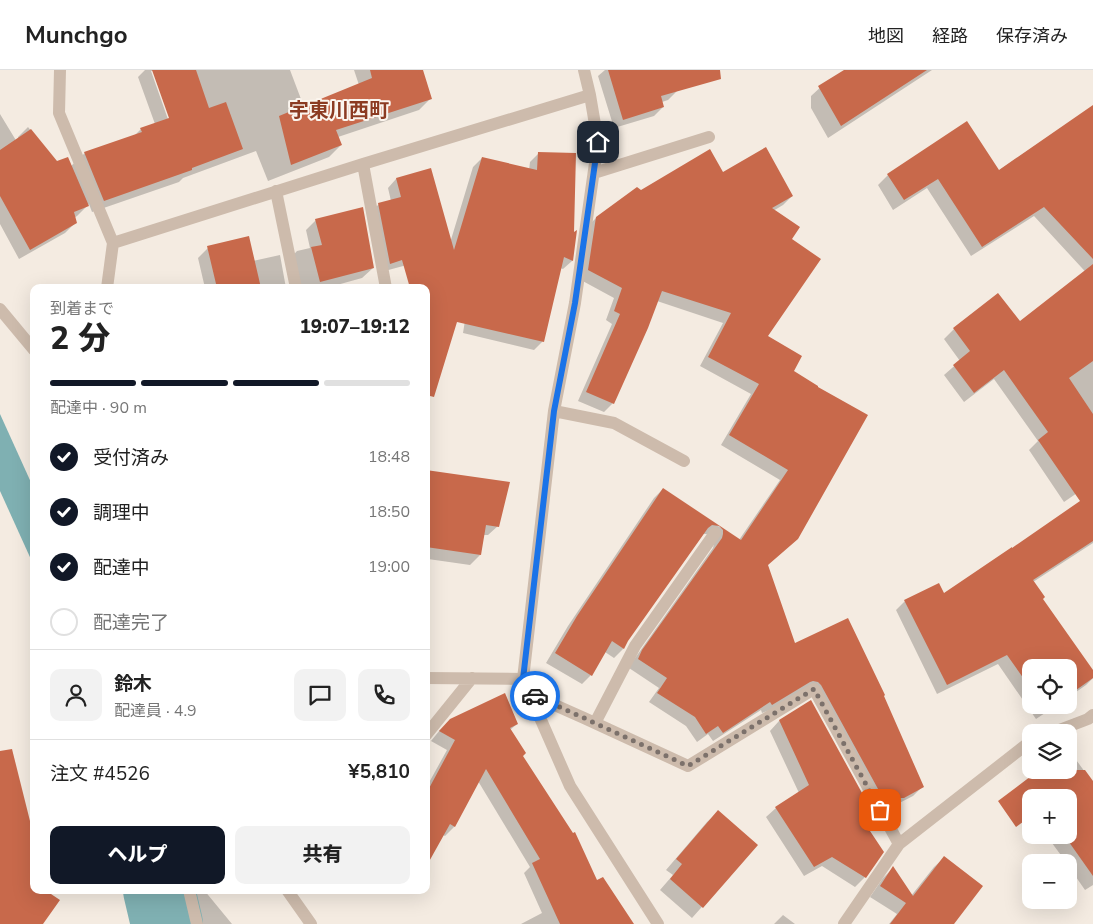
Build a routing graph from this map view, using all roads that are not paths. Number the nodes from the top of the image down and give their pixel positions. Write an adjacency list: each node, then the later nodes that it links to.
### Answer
1 (60, 70): 8 (street)
2 (584, 70): 3 (street)
3 (590, 95): 5 (street); 6 (street)
4 (709, 137): 6 (street)
5 (363, 164): 7 (street); 11 (street)
6 (594, 173): 14 (street)
7 (276, 191): 8 (street); 10 (street)
8 (113, 243): 9 (street)
9 (108, 284)
10 (295, 284)
11 (385, 284)
12 (0, 309): 13 (street)
13 (30, 345)
14 (554, 411): 15 (street); 19 (street)
15 (684, 461)
16 (714, 533): 22 (street)
17 (430, 678): 18 (street)
18 (472, 678): 19 (street); 24 (street)
19 (523, 679): 20 (street)
20 (530, 694): 22 (street); 31 (street)
21 (1091, 720): 23 (street)
22 (595, 723): 26 (street)
23 (1077, 725)
24 (430, 730)
25 (1022, 749): 26 (street)
26 (898, 844): 32 (street)
27 (190, 894): 29 (street)
28 (290, 894): 30 (street)
29 (196, 924)
30 (311, 924)
31 (658, 924)
32 (844, 924)

